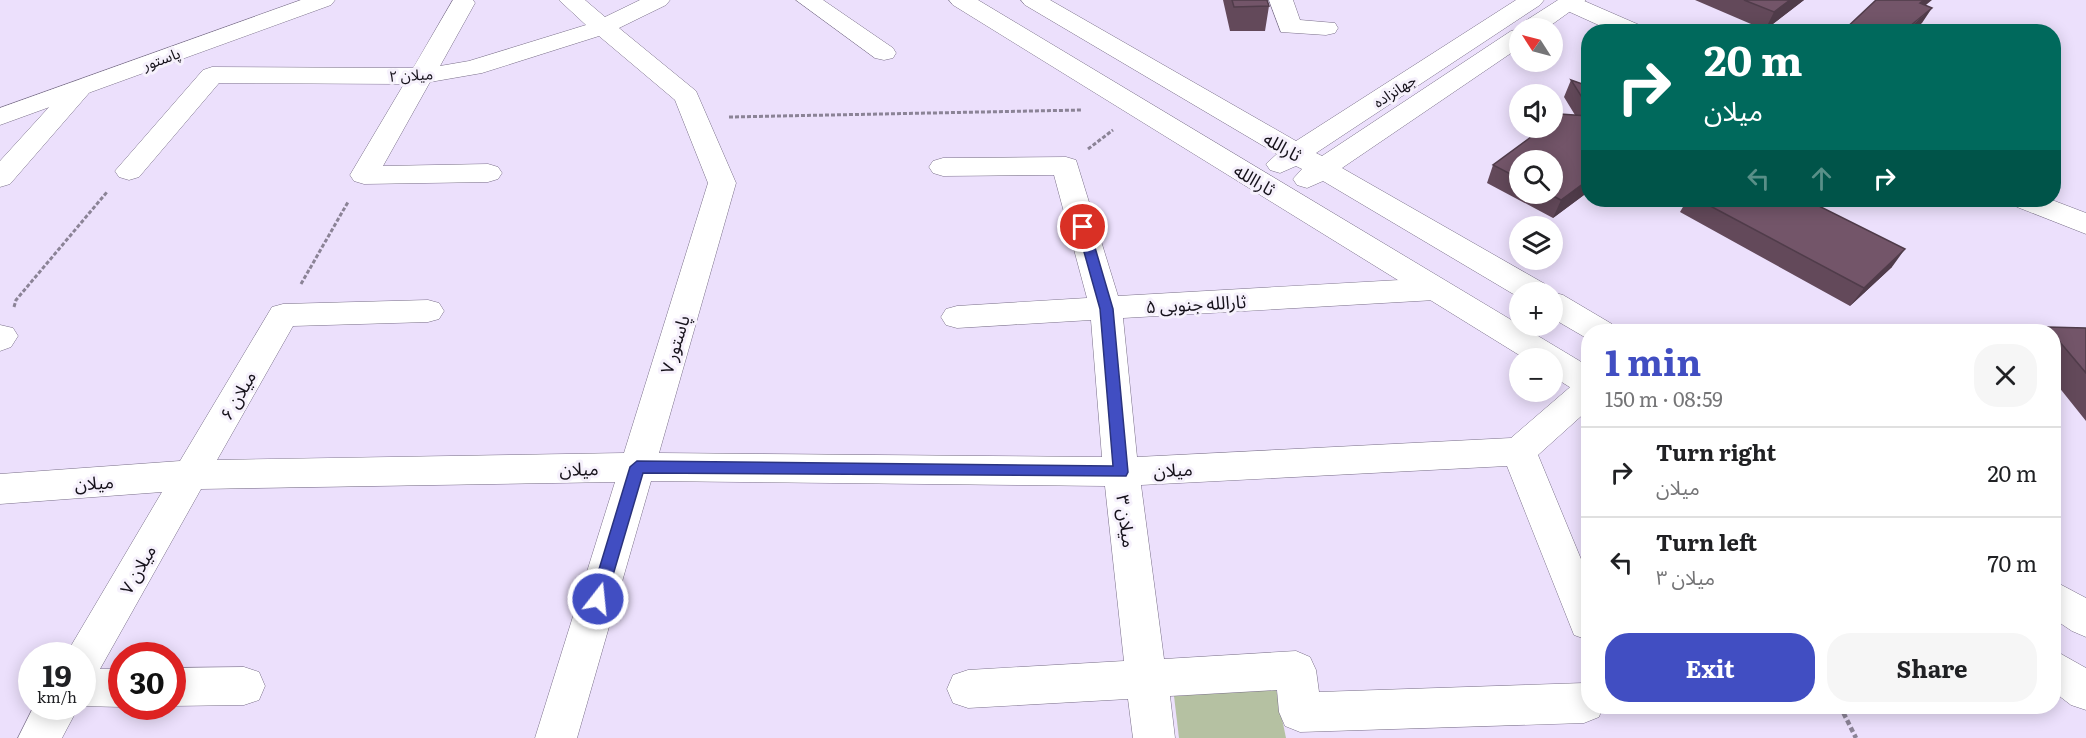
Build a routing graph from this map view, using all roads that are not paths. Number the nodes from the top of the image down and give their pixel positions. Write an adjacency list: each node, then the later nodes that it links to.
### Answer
1 (323, 0): 18 (street, پاستور)
2 (571, 0): 13 (street, پاستور ۷)
3 (658, 0): 13 (street, میلان ۲)
4 (808, 0): 16 (street)
5 (961, 0): 28 (street, ثاراالله)
6 (1033, 0): 22 (street, ثارالله)
7 (1281, 0): 14 (street)
8 (1532, 0): 20 (street, جهانزاده)
9 (1569, 1): 11 (street); 12 (street)
10 (463, 3): 17 (street)
11 (1545, 18)
12 (1618, 24)
13 (603, 27): 17 (street, میلان ۲); 44 (street, پاستور ۷)
14 (1326, 28)
15 (1509, 43): 21 (street, جهانزاده)
16 (884, 52)
17 (421, 76): 25 (street, میلان ۲); 26 (street)
18 (81, 88): 19 (street, پاستور); 27 (street)
19 (0, 117)
20 (1334, 130): 21 (street); 22 (street, جهانزاده)
21 (1360, 143): 24 (street, جهانزاده)
22 (1296, 154): 24 (street, ثارالله); 28 (street, جهانزاده)
23 (943, 167): 34 (street, میلان ۳)
24 (1322, 169): 29 (street, جهانزاده); 32 (street, ثارالله)
25 (129, 171)
26 (488, 173)
27 (0, 178)
28 (1255, 179): 29 (street, ثاراالله)
29 (1283, 196): 33 (street, ثاراالله)
30 (2044, 207): 31 (street)
31 (2086, 224)
32 (1517, 282)
33 (1435, 289): 34 (street, ثارالله جنوبی ۵); 39 (street, ثاراالله)
34 (1106, 309): 37 (street, ثارالله جنوبی ۵); 45 (street, میلان ۳)
35 (1563, 310): 38 (street)
36 (428, 311): 46 (street, میلان ۶)
37 (957, 317)
38 (1587, 324)
39 (1533, 348)
40 (1563, 366): 41 (street, ثاراالله)
41 (1581, 378)
42 (1581, 397): 43 (street)
43 (1519, 451): 45 (street, میلان); 49 (street)
44 (637, 467): 45 (street, میلان); 46 (street, میلان); 61 (street, پاستور ۷)
45 (1121, 472): 53 (street, میلان ۳)
46 (191, 475): 47 (street, میلان); 51 (street, میلان ۷)
47 (0, 489)
48 (2061, 603): 50 (street)
49 (1581, 605)
50 (2086, 619)
51 (94, 642)
52 (2061, 674): 57 (street)
53 (1147, 679): 56 (street); 58 (street); 62 (street, میلان ۳)
54 (244, 686): 55 (street)
55 (186, 687)
56 (968, 689)
57 (2086, 691)
58 (1581, 703)
59 (49, 720): 60 (street)
60 (39, 738)
61 (556, 738)
62 (1154, 738)

